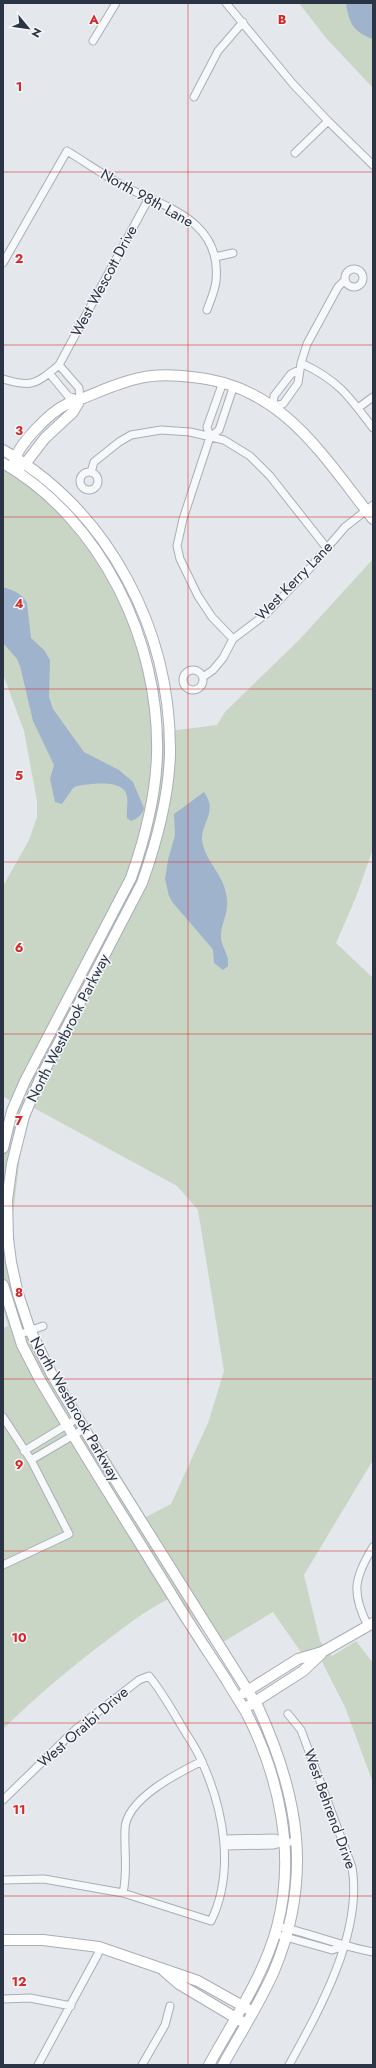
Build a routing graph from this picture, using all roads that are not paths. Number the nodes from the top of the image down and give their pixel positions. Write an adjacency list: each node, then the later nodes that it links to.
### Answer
1 (116, 3): 4 (street)
2 (226, 3): 3 (street)
3 (243, 22): 5 (street); 6 (street)
4 (93, 41)
5 (194, 97)
6 (328, 121): 7 (street); 8 (street)
7 (295, 153)
8 (373, 165)
9 (149, 198): 11 (street, North 98th Lane); 12 (street, North 98th Lane); 15 (street, West Wescott Drive)
10 (233, 253): 11 (street)
11 (215, 257): 14 (street, North 98th Lane)
12 (3, 263)
13 (345, 280): 16 (street)
14 (207, 310)
15 (59, 365): 17 (street); 22 (street)
16 (300, 367): 23 (street); 23 (street); 24 (street)
17 (49, 373): 18 (street); 22 (street)
18 (3, 379)
19 (223, 382): 20 (street); 22 (street); 26 (street)
20 (234, 385): 23 (street); 26 (street)
21 (373, 397): 24 (street)
22 (80, 400): 28 (street); 30 (street)
23 (274, 406): 33 (street)
24 (358, 408): 25 (street)
25 (373, 428)
26 (210, 437): 32 (street); 35 (street); 36 (street)
27 (3, 450): 28 (street, North Westbrook Parkway)
28 (15, 457): 30 (street, North Westbrook Parkway); 31 (street)
29 (3, 463): 31 (street, North Westbrook Parkway)
30 (25, 464): 31 (street); 39 (street, North Westbrook Parkway)
31 (14, 469): 38 (street, North Westbrook Parkway)
32 (91, 472)
33 (369, 507): 34 (street); 35 (street, West Kerry Lane)
34 (373, 519)
35 (326, 547): 36 (street, West Kerry Lane)
36 (233, 640): 37 (street, West Kerry Lane)
37 (203, 677)
38 (93, 952): 39 (street); 40 (street, North Westbrook Parkway)
39 (104, 958): 41 (street, North Westbrook Parkway)
40 (46, 1040): 41 (street); 42 (street, North Westbrook Parkway)
41 (57, 1046): 43 (street, North Westbrook Parkway)
42 (12, 1111): 43 (street); 44 (street, North Westbrook Parkway)
43 (24, 1116): 45 (street, North Westbrook Parkway)
44 (3, 1148)
45 (5, 1207): 46 (street, North Westbrook Parkway)
46 (5, 1218): 49 (street, North Westbrook Parkway)
47 (3, 1285): 50 (street, North Westbrook Parkway)
48 (42, 1326): 49 (street)
49 (30, 1330): 50 (street); 52 (street, North Westbrook Parkway)
50 (18, 1335): 53 (street, North Westbrook Parkway)
51 (3, 1417): 56 (street)
52 (78, 1418): 53 (street); 54 (street, North Westbrook Parkway)
53 (66, 1425): 55 (street, North Westbrook Parkway); 56 (street)
54 (84, 1429): 55 (street); 62 (street, North Westbrook Parkway)
55 (72, 1436): 57 (street); 63 (street, North Westbrook Parkway)
56 (24, 1451): 57 (street)
57 (31, 1460): 59 (street)
58 (373, 1547): 60 (street)
59 (3, 1565)
60 (370, 1624): 61 (street)
61 (322, 1652): 62 (street); 64 (street)
62 (248, 1690): 63 (street); 64 (street, North Westbrook Parkway)
63 (237, 1697): 65 (street, North Westbrook Parkway)
64 (255, 1702): 65 (street); 71 (street, North Westbrook Parkway)
65 (244, 1708): 70 (street, North Westbrook Parkway)
66 (288, 1714): 77 (street, West Behrend Drive)
67 (202, 1761): 68 (street, West Oraibi Drive); 69 (street); 73 (street)
68 (3, 1800)
69 (224, 1842): 70 (street); 73 (street)
70 (284, 1842): 71 (street); 74 (street, North Westbrook Parkway)
71 (297, 1842): 75 (street, North Westbrook Parkway)
72 (3, 1880): 73 (street)
73 (123, 1893)
74 (276, 1930): 75 (street); 82 (street, North Westbrook Parkway)
75 (287, 1932): 77 (street); 85 (street, North Westbrook Parkway)
76 (3, 1940): 78 (street)
77 (344, 1946): 79 (street); 92 (street, West Behrend Drive)
78 (99, 1947): 80 (street); 83 (street)
79 (373, 1952)
80 (163, 1970): 82 (street); 86 (street)
81 (3, 1999): 83 (street)
82 (242, 2005): 85 (street); 86 (street, North Westbrook Parkway)
83 (70, 2006): 88 (street)
84 (170, 2006): 89 (street)
85 (252, 2011): 87 (street, North Westbrook Parkway)
86 (236, 2017): 87 (street); 90 (street, North Westbrook Parkway)
87 (246, 2024): 91 (street, North Westbrook Parkway)
88 (41, 2064)
89 (142, 2065)
90 (209, 2065)
91 (223, 2065)
92 (289, 2065)

